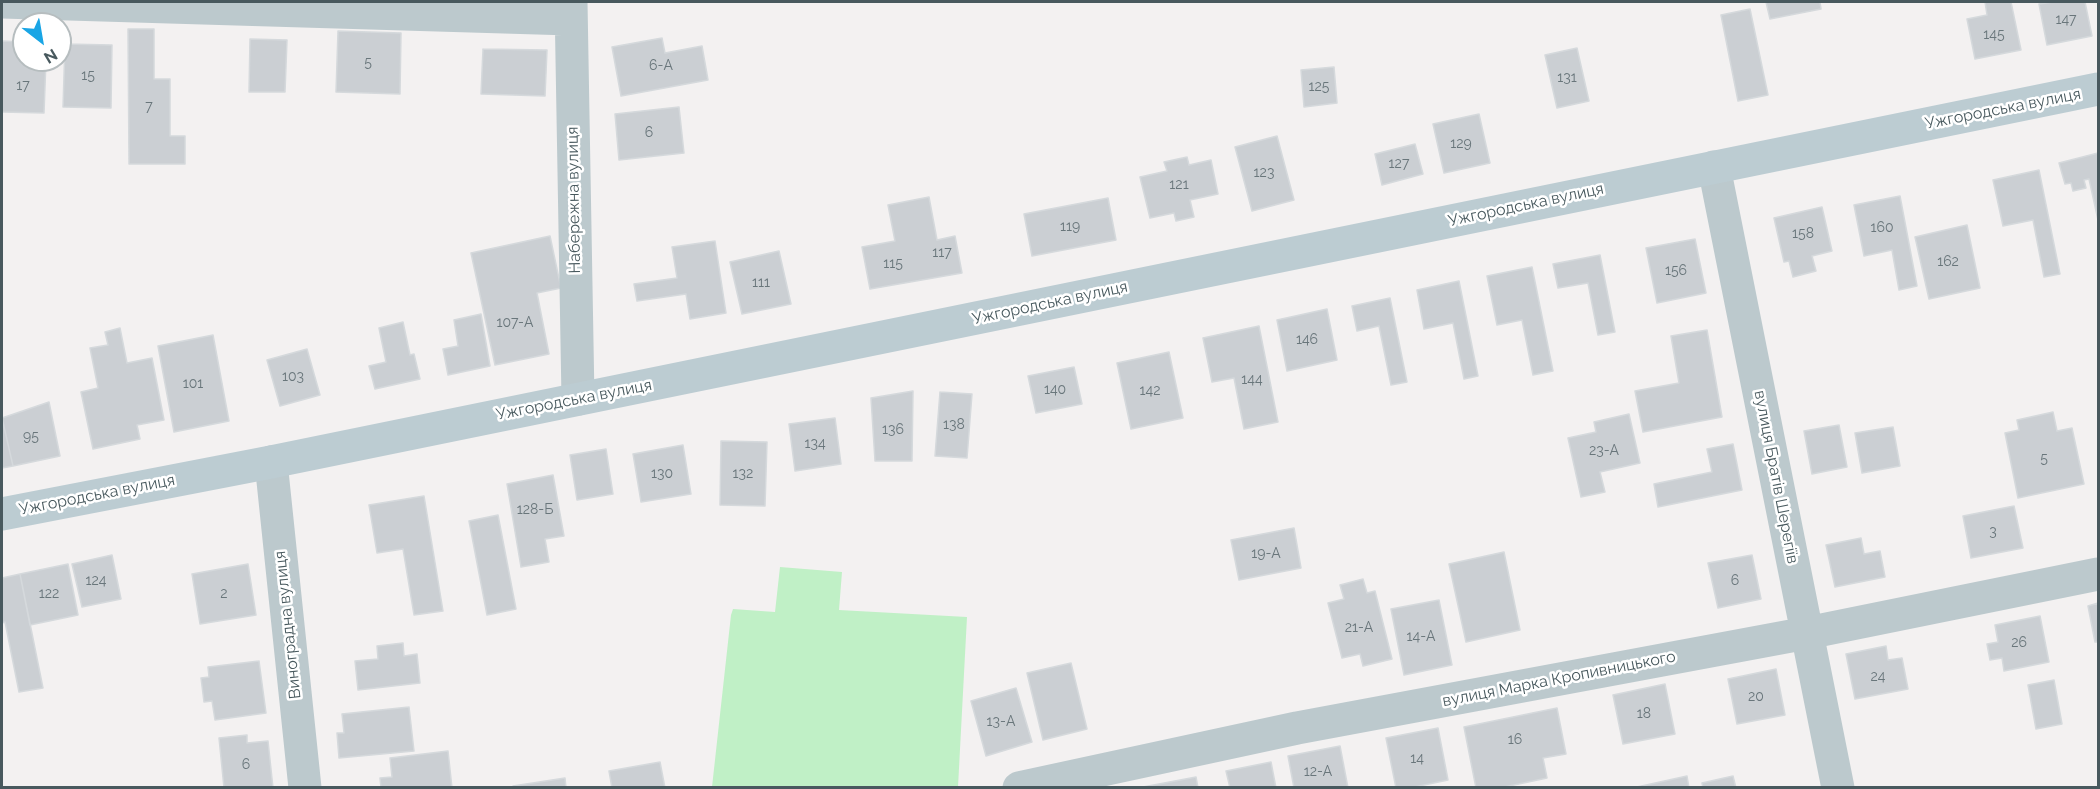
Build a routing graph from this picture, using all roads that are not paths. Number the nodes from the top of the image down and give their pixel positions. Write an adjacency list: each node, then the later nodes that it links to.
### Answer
1 (2, 2): 2 (street)
2 (224, 5): 3 (street)
3 (571, 10): 6 (street, Набережна вулиця)
4 (2098, 89): 5 (main road, Ужгородська вулиця)
5 (1714, 166): 6 (main road, Ужгородська вулиця); 10 (street, вулиця Братів Шерегіїв)
6 (578, 399): 7 (main road, Ужгородська вулиця)
7 (271, 462): 8 (main road, Ужгородська вулиця); 11 (street, Виноградна вулиця)
8 (2, 514)
9 (2098, 574): 10 (street, вулиця Марка Кропивницького)
10 (1807, 633): 12 (street, вулиця Марка Кропивницького); 13 (street, вулиця Братів Шерегіїв)
11 (305, 788)
12 (1019, 788)
13 (1838, 788)

